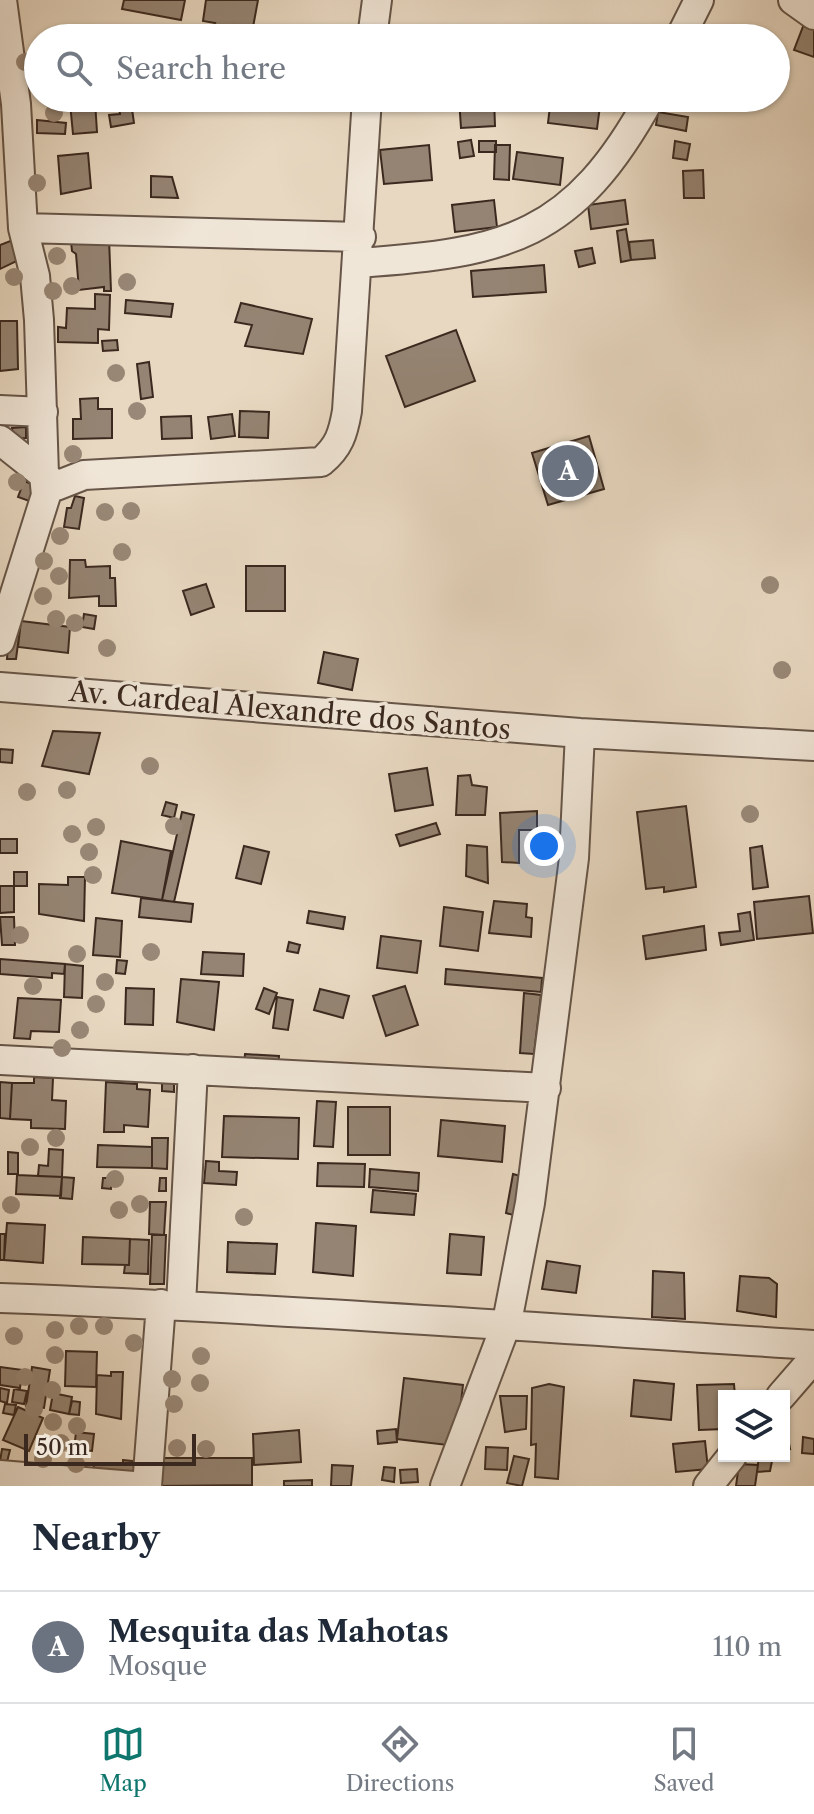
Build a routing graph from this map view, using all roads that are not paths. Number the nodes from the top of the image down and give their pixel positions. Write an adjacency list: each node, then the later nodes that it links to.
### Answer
1 (2, 0): 10 (street)
2 (377, 0): 6 (street)
3 (699, 0): 7 (street)
4 (793, 0): 5 (street)
5 (814, 15)
6 (374, 24)
7 (687, 24)
8 (366, 112): 11 (street)
9 (641, 112): 11 (street)
10 (23, 228): 11 (street); 13 (street)
11 (360, 250): 15 (street)
12 (0, 410): 13 (street)
13 (43, 412): 15 (street)
14 (0, 440): 15 (street)
15 (44, 475): 16 (street)
16 (0, 641)
17 (0, 687): 18 (street, Av. Cardeal Alexandre dos Santos)
18 (580, 733): 19 (street, Av. Cardeal Alexandre dos Santos); 22 (street)
19 (814, 746)
20 (0, 1060): 21 (street)
21 (193, 1069): 22 (street); 24 (street)
22 (546, 1088): 25 (street)
23 (0, 1298): 24 (street)
24 (171, 1305): 25 (street); 32 (street)
25 (507, 1322): 26 (street); 33 (street)
26 (814, 1345)
27 (814, 1358): 28 (street)
28 (786, 1390)
29 (727, 1462): 34 (street)
30 (0, 1475): 31 (street)
31 (133, 1486)
32 (147, 1486)
33 (445, 1486)
34 (708, 1486)

